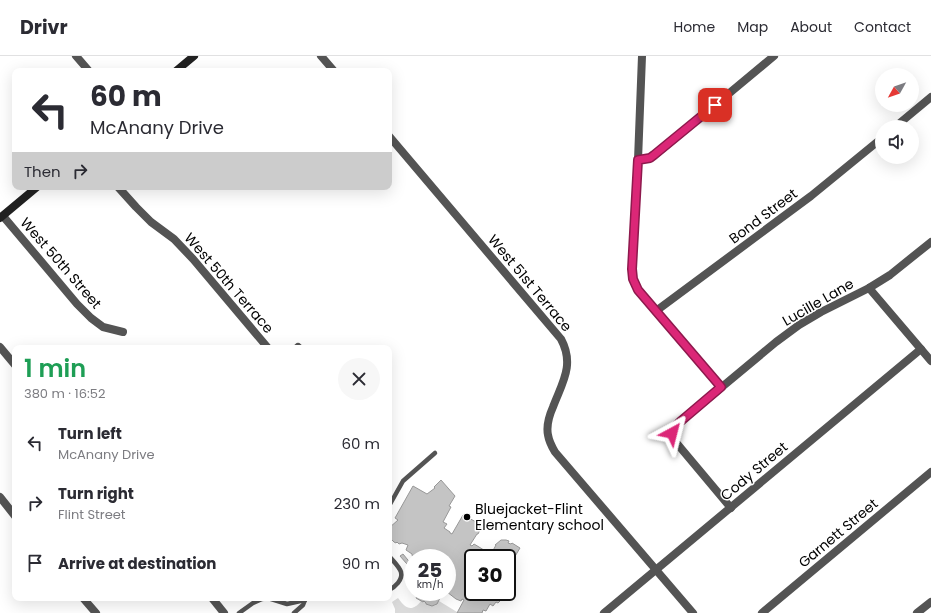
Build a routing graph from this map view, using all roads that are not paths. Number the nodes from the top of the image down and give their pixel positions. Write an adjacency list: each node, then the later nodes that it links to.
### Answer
1 (76, 56): 6 (street)
2 (194, 56): 7 (main road)
3 (321, 56): 8 (street)
4 (642, 56): 13 (street)
5 (774, 56): 13 (street)
6 (86, 68)
7 (180, 68)
8 (331, 68)
9 (931, 97): 10 (street)
10 (903, 120)
11 (392, 140): 34 (street, West 51st Terrace)
12 (875, 144): 19 (street, Bond Street)
13 (638, 160): 19 (street)
14 (34, 190): 16 (main road)
15 (121, 190): 21 (street, West 50th Terrace)
16 (2, 217): 20 (street, West 50th Street)
17 (931, 242): 18 (street, Lucille Lane)
18 (869, 288): 23 (street); 26 (street, Lucille Lane)
19 (656, 311): 26 (street)
20 (123, 332)
21 (265, 345)
22 (0, 347): 24 (street)
23 (921, 349): 25 (street); 31 (street, Cody Street)
24 (12, 361)
25 (931, 361)
26 (721, 387): 31 (street, Lucille Lane)
27 (435, 453): 30 (lane)
28 (931, 472): 49 (street, Garnett Street)
29 (0, 497): 32 (street)
30 (392, 501)
31 (731, 508): 34 (street, Cody Street)
32 (12, 512)
33 (392, 560): 35 (lane)
34 (656, 570): 47 (street, Cody Street); 48 (street, West 51st Terrace)
35 (392, 588)
36 (86, 601): 43 (street)
37 (214, 601): 44 (street)
38 (258, 601): 45 (lane)
39 (278, 601): 40 (lane)
40 (298, 601)
41 (305, 601): 46 (lane)
42 (931, 602): 50 (street)
43 (96, 613)
44 (224, 613)
45 (239, 613)
46 (294, 613)
47 (604, 613)
48 (693, 613)
49 (762, 613)
50 (917, 613)

